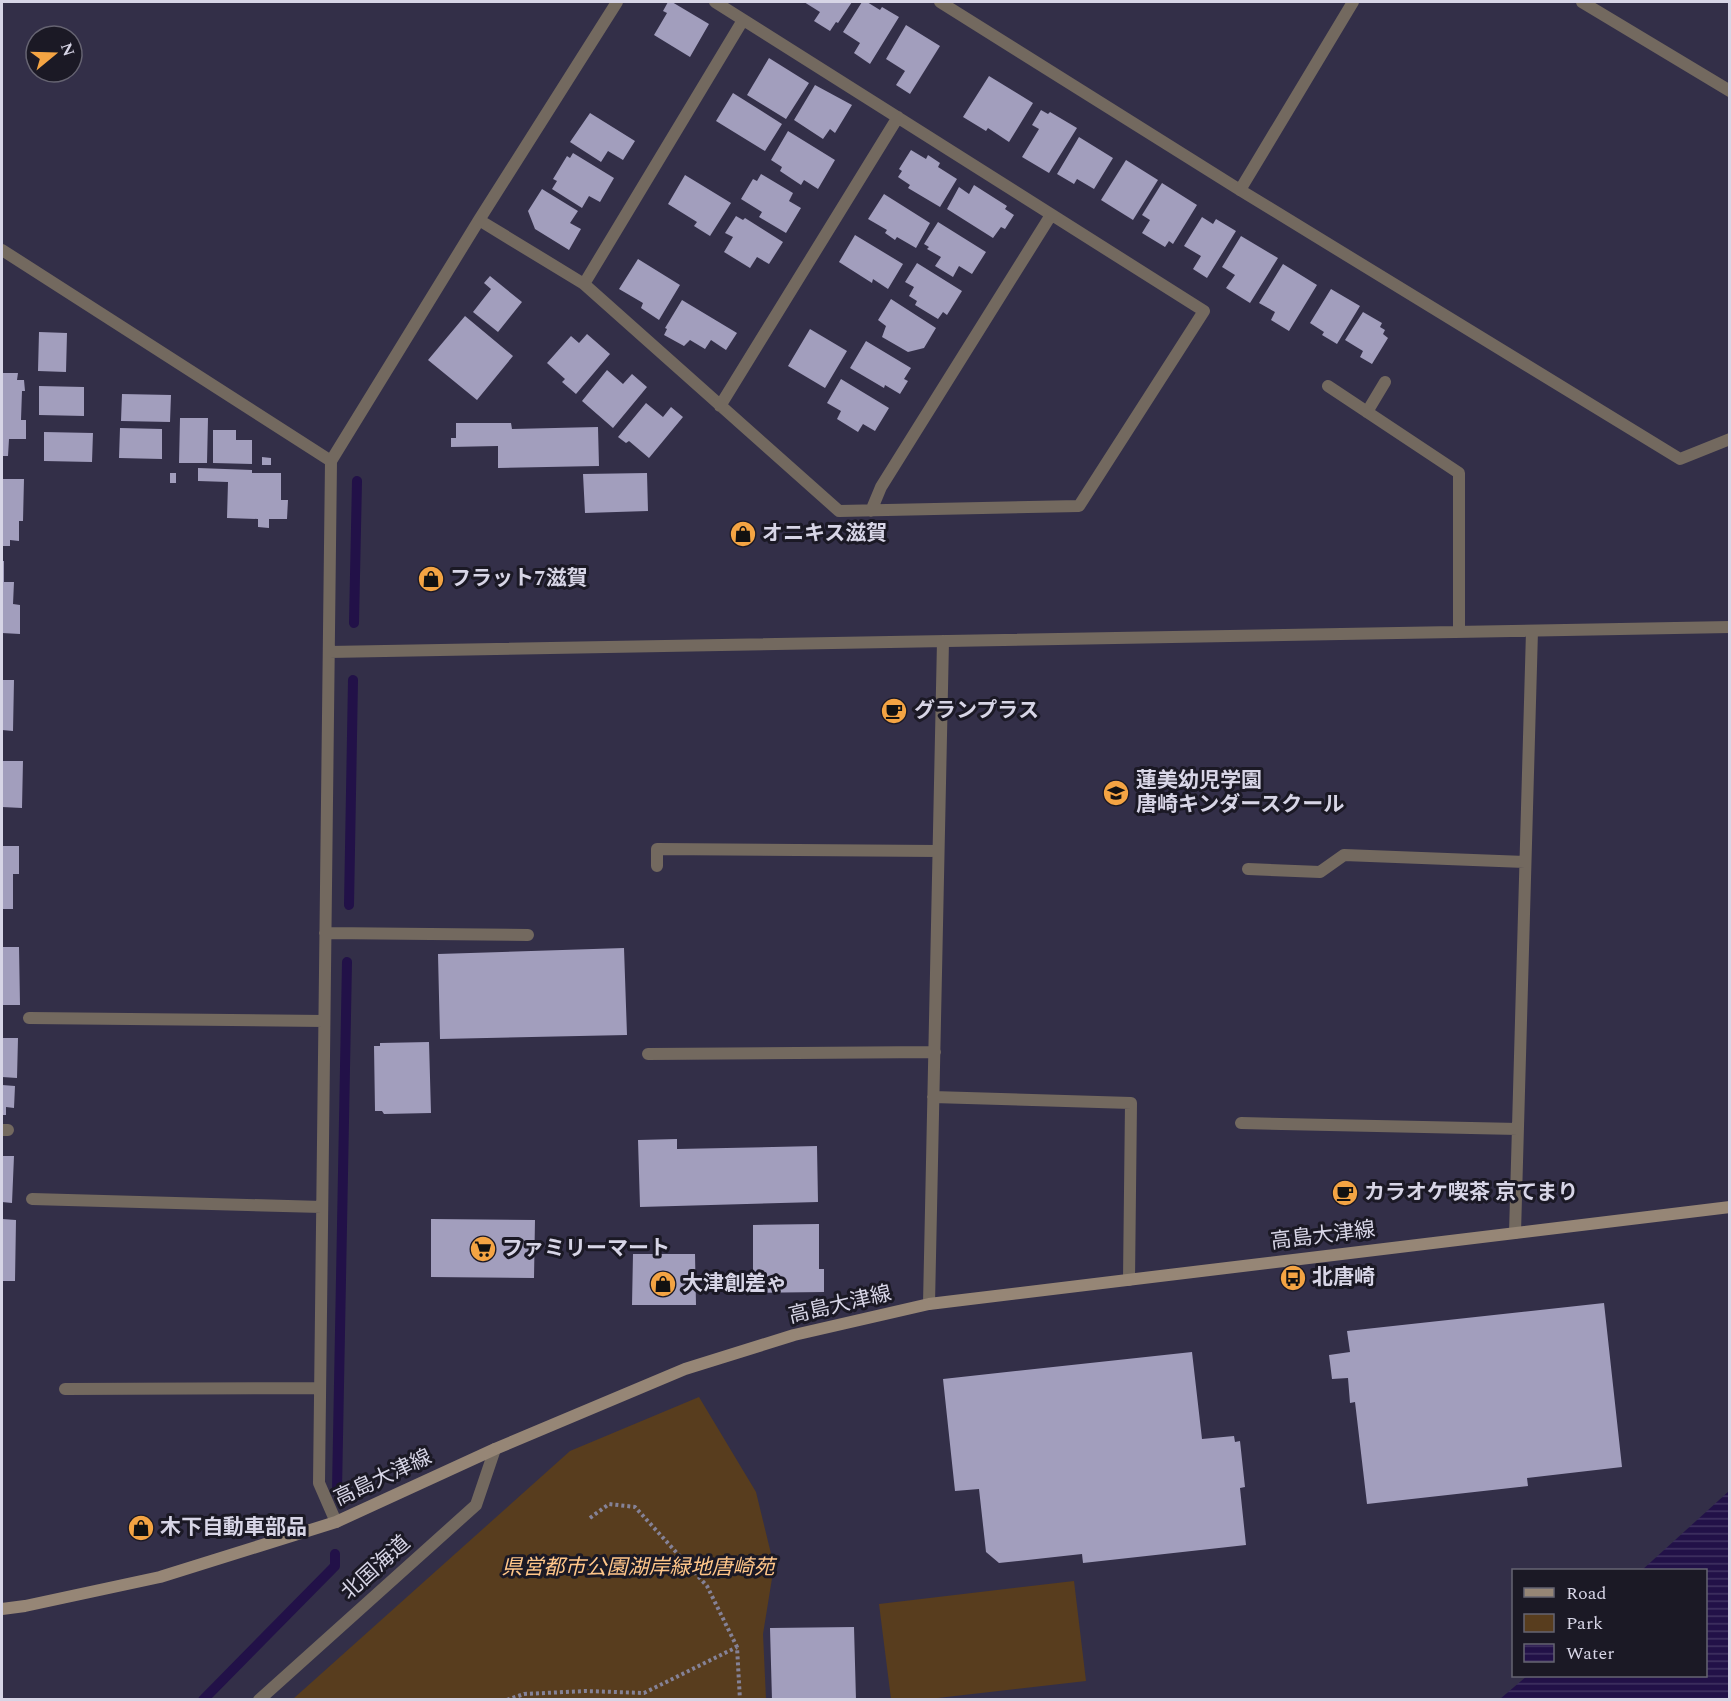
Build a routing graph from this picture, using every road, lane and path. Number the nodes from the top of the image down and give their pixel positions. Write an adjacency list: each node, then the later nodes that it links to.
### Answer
1 (617, 2): 11 (street)
2 (715, 2): 6 (street)
3 (940, 2): 9 (street)
4 (1353, 2): 9 (street)
5 (1582, 2): 7 (street)
6 (743, 20): 8 (street); 13 (street)
7 (1730, 91)
8 (898, 117): 10 (street); 16 (street)
9 (1240, 190): 18 (street)
10 (1051, 215): 20 (street); 20 (street)
11 (479, 220): 13 (street); 19 (street)
12 (2, 250): 19 (street)
13 (584, 284): 16 (street)
14 (1385, 382): 17 (street)
15 (1328, 386): 17 (street)
16 (720, 406): 20 (street)
17 (1367, 412): 23 (street)
18 (1730, 439)
19 (331, 461): 25 (street)
20 (871, 511)
21 (1730, 627): 22 (street)
22 (1532, 631): 23 (street); 27 (street)
23 (1459, 632): 24 (street)
24 (943, 641): 25 (street); 26 (street)
25 (329, 652): 30 (street)
26 (938, 851): 28 (street); 34 (street)
27 (1525, 862): 29 (street); 38 (street)
28 (657, 866)
29 (1248, 869)
30 (325, 933): 31 (street); 33 (street)
31 (528, 935)
32 (29, 1018): 33 (street)
33 (324, 1021): 40 (street)
34 (934, 1052): 35 (street); 36 (street)
35 (648, 1054)
36 (933, 1097): 43 (street); 44 (street)
37 (1241, 1124): 38 (street)
38 (1518, 1129): 42 (street)
39 (32, 1199): 40 (street)
40 (322, 1207): 46 (street)
41 (1730, 1207): 42 (main road, 高島大津線)
42 (1515, 1233): 43 (main road, 高島大津線)
43 (1129, 1280): 44 (main road, 高島大津線)
44 (929, 1304): 47 (main road, 高島大津線)
45 (65, 1389): 46 (street)
46 (320, 1389): 49 (street)
47 (495, 1449): 49 (main road, 高島大津線); 52 (street, 北国海道)
48 (590, 1518): 51 (path)
49 (336, 1522): 50 (main road, 高島大津線)
50 (2, 1609)
51 (737, 1647): 53 (path); 54 (path)
52 (259, 1700)
53 (507, 1700)
54 (740, 1700)

